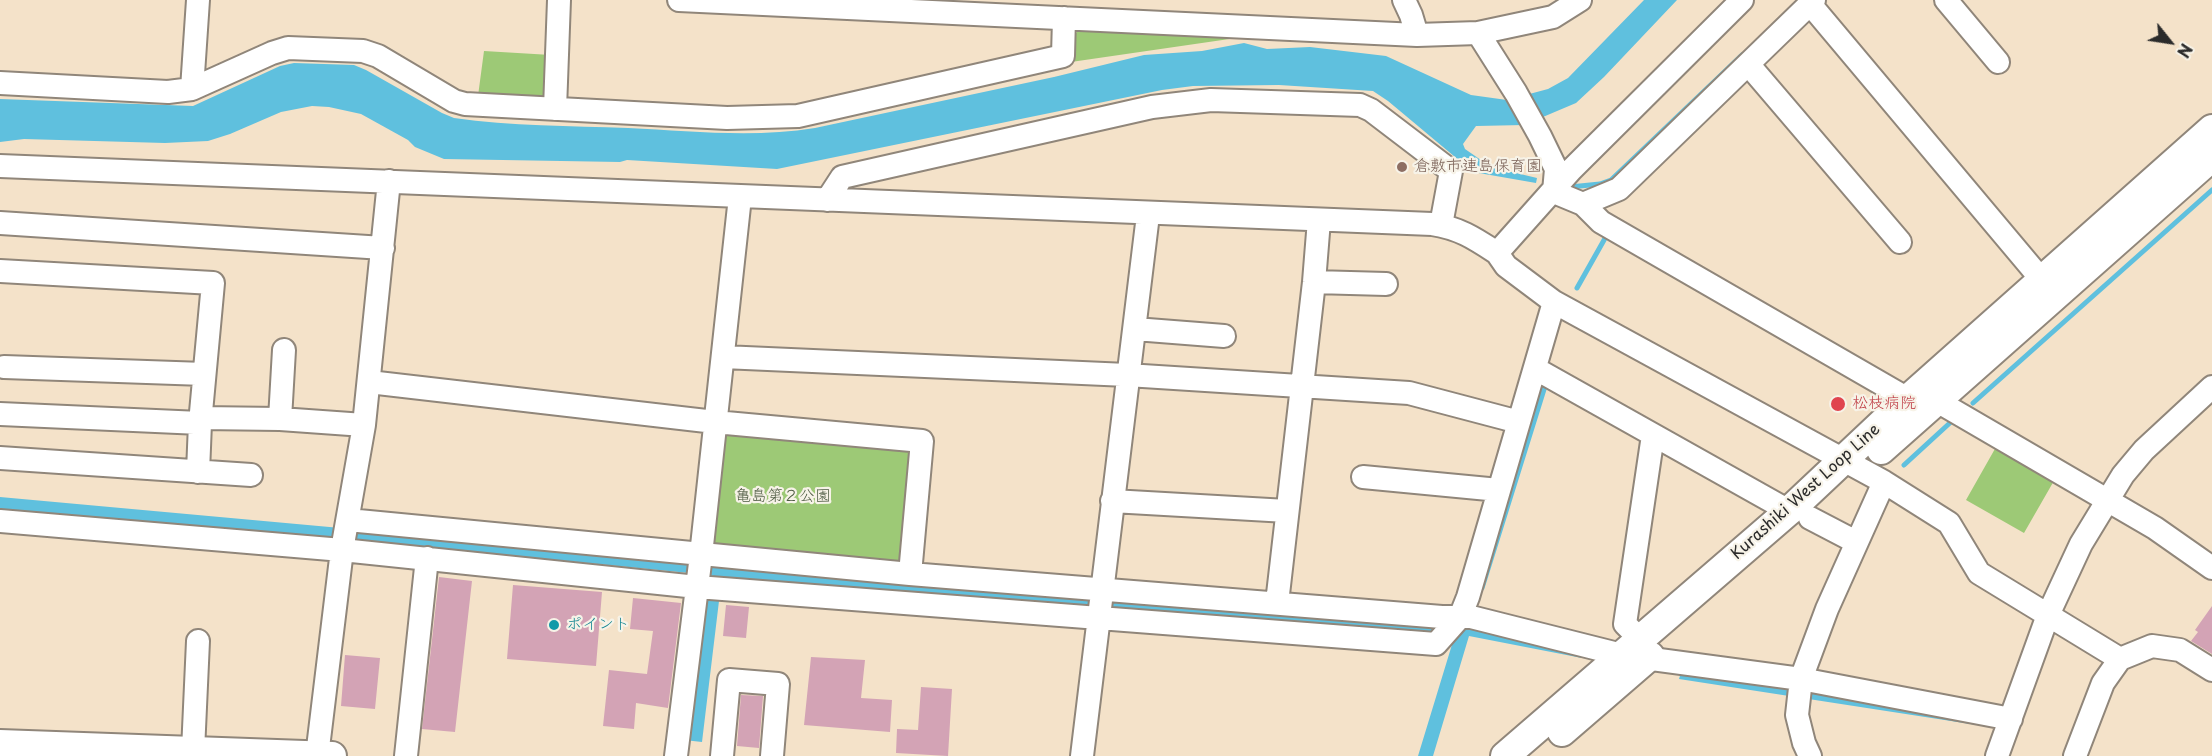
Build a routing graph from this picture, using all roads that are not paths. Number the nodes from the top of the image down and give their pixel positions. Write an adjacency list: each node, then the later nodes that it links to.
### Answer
1 (198, 0): 15 (street)
2 (559, 0): 16 (street)
3 (679, 0): 9 (street)
4 (1404, 0): 11 (street)
5 (1580, 0): 10 (street)
6 (1742, 0): 21 (street)
7 (1946, 0): 12 (street)
8 (1812, 2): 13 (street); 35 (street)
9 (1064, 18): 11 (street); 16 (street)
10 (1478, 33): 11 (street); 21 (street)
11 (1417, 35)
12 (1998, 62)
13 (1748, 64): 24 (street); 29 (street)
14 (0, 83): 15 (street)
15 (192, 89): 16 (street)
16 (555, 109)
17 (2212, 129): 35 (main road, Kurashiki West Loop Line)
18 (2212, 157): 35 (main road, Kurashiki West Loop Line)
19 (0, 166): 20 (street)
20 (389, 181): 22 (street); 30 (street)
21 (1554, 192): 24 (street); 31 (street)
22 (740, 197): 23 (street); 40 (street)
23 (827, 200): 25 (street); 28 (street)
24 (1583, 204): 48 (street)
25 (1148, 214): 26 (street); 37 (street)
26 (1319, 220): 28 (street); 33 (street)
27 (0, 223): 30 (street)
28 (1441, 225): 31 (street)
29 (1900, 242)
30 (382, 249): 45 (street)
31 (1497, 253): 36 (street)
32 (0, 271): 43 (street)
33 (1314, 282): 34 (street); 46 (street)
34 (1386, 284)
35 (2049, 288): 48 (main road, Kurashiki West Loop Line); 49 (main road, Kurashiki West Loop Line)
36 (1554, 302): 42 (street); 58 (street)
37 (1135, 329): 38 (street); 44 (street)
38 (1224, 336)
39 (284, 350): 51 (street)
40 (723, 357): 44 (street); 53 (street)
41 (4, 367): 43 (street)
42 (1536, 369): 54 (street); 56 (street)
43 (204, 374): 52 (street)
44 (1127, 375): 46 (street); 64 (street)
45 (369, 382): 53 (street); 55 (street)
46 (1302, 385): 54 (street); 66 (street)
47 (2212, 387): 65 (street)
48 (1908, 399): 58 (main road, Kurashiki West Loop Line)
49 (1937, 401): 58 (main road, Kurashiki West Loop Line); 65 (street)
50 (0, 414): 52 (street)
51 (280, 419): 52 (street); 55 (street)
52 (201, 420): 59 (street)
53 (715, 422): 73 (street); 74 (street)
54 (1519, 422): 63 (street)
55 (364, 425): 69 (street)
56 (1653, 435): 67 (street); 80 (street)
57 (0, 458): 59 (street)
58 (1851, 464): 62 (street); 67 (main road, Kurashiki West Loop Line)
59 (198, 472): 60 (street)
60 (252, 476)
61 (1363, 477): 63 (street)
62 (1884, 482): 70 (street); 77 (street)
63 (1498, 490): 78 (street)
64 (1112, 501): 66 (street); 75 (street)
65 (2107, 501): 72 (street); 77 (street)
66 (1287, 512): 76 (street)
67 (1799, 514): 70 (street); 80 (main road, Kurashiki West Loop Line)
68 (0, 521): 69 (street)
69 (345, 534): 71 (street); 73 (street); 88 (street)
70 (1856, 542): 83 (street)
71 (427, 558): 73 (street); 90 (street)
72 (2212, 568)
73 (699, 571): 74 (street); 75 (street); 91 (street)
74 (910, 574): 75 (street)
75 (1101, 602): 76 (street); 78 (street); 94 (street)
76 (1277, 603): 78 (street)
77 (2048, 615): 81 (street); 85 (street)
78 (1453, 626): 80 (street)
79 (198, 641): 87 (street)
80 (1637, 651): 83 (street); 84 (main road, Kurashiki West Loop Line); 95 (main road, Kurashiki West Loop Line)
81 (2120, 659): 82 (street); 100 (street)
82 (2212, 670)
83 (1800, 688): 85 (street); 98 (street)
84 (1607, 695): 96 (main road, Kurashiki West Loop Line); 97 (main road)
85 (2011, 719): 99 (street)
86 (0, 744): 87 (main road)
87 (193, 751): 88 (main road)
88 (317, 756): 89 (main road)
89 (332, 756)
90 (406, 756)
91 (676, 756)
92 (722, 756): 93 (street)
93 (772, 756)
94 (1082, 756)
95 (1505, 756)
96 (1534, 756)
97 (1560, 756)
98 (1810, 756)
99 (1997, 756)
100 (2075, 756)

